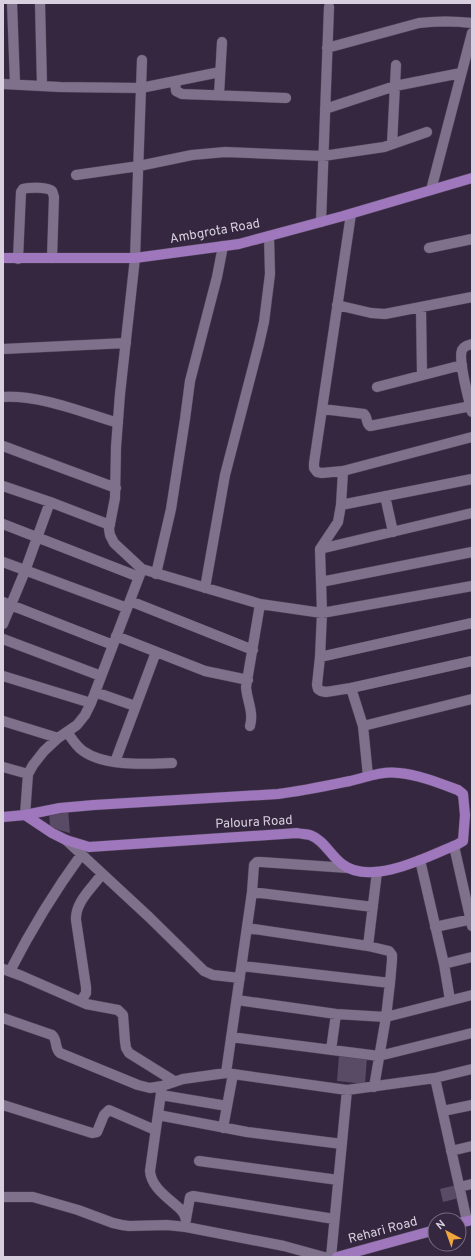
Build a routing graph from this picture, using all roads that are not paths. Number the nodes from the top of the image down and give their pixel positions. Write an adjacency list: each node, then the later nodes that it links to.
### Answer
1 (12, 3): 14 (street)
2 (40, 3): 15 (street)
3 (329, 7): 7 (street)
4 (472, 23): 7 (street)
5 (472, 33): 11 (street)
6 (222, 42): 10 (street)
7 (327, 48): 20 (street)
8 (142, 60): 17 (street)
9 (396, 65): 16 (street)
10 (220, 72): 12 (street); 18 (street)
11 (461, 73): 16 (street); 27 (street)
12 (175, 81): 17 (street); 18 (street)
13 (3, 84): 14 (street)
14 (15, 84): 15 (street)
15 (42, 85): 17 (street)
16 (395, 86): 20 (street); 22 (street)
17 (141, 88): 24 (street)
18 (219, 95): 19 (street)
19 (286, 98)
20 (325, 109): 23 (street)
21 (427, 132): 22 (street)
22 (392, 144): 23 (street)
23 (323, 156): 24 (street); 29 (street)
24 (139, 166): 25 (street); 36 (street)
25 (76, 175)
26 (472, 178): 27 (main road, Ambgrota Road)
27 (431, 190): 28 (main road, Ambgrota Road)
28 (351, 214): 29 (main road, Ambgrota Road); 39 (street)
29 (321, 222): 30 (main road, Ambgrota Road)
30 (269, 236): 32 (main road, Ambgrota Road); 74 (street)
31 (472, 239): 33 (street)
32 (223, 246): 36 (main road, Ambgrota Road); 71 (street)
33 (428, 248)
34 (3, 258): 37 (main road, Ambgrota Road)
35 (52, 258): 36 (main road, Ambgrota Road); 37 (main road, Ambgrota Road); 37 (street)
36 (135, 258): 41 (street)
37 (18, 259)
38 (472, 297): 40 (street)
39 (337, 305): 40 (street); 49 (street)
40 (421, 308): 45 (street)
41 (126, 343): 43 (street); 51 (street)
42 (472, 344): 44 (street)
43 (3, 348)
44 (462, 365): 45 (street); 47 (street)
45 (422, 375): 46 (street)
46 (377, 387)
47 (469, 387): 50 (street)
48 (3, 397): 51 (street)
49 (322, 409): 50 (street); 54 (street)
50 (471, 409)
51 (118, 422): 57 (street)
52 (472, 437): 54 (street)
53 (3, 446): 57 (street)
54 (343, 471): 60 (street)
55 (472, 479): 58 (street)
56 (3, 486): 59 (street)
57 (116, 488): 63 (street)
58 (385, 496): 60 (street); 64 (street)
59 (50, 502): 63 (street); 65 (street)
60 (341, 505): 66 (street)
61 (472, 513): 64 (street)
62 (3, 524): 65 (street)
63 (110, 525): 70 (street)
64 (393, 532): 66 (street)
65 (38, 537): 69 (street); 70 (street)
66 (320, 549): 72 (street)
67 (472, 552): 72 (street)
68 (3, 562): 69 (street)
69 (25, 570): 75 (street); 77 (street)
70 (141, 573): 71 (street); 77 (street)
71 (156, 574): 74 (street)
72 (321, 582): 78 (street)
73 (472, 586): 78 (street)
74 (204, 588): 76 (street)
75 (7, 604): 80 (street); 81 (street)
76 (260, 604): 78 (street); 83 (street)
77 (128, 605): 81 (street); 83 (street)
78 (322, 613): 85 (street)
79 (472, 623): 85 (street)
80 (3, 624)
81 (115, 640): 84 (street); 88 (street)
82 (4, 641): 88 (street)
83 (252, 650): 89 (street)
84 (156, 652): 89 (street); 94 (street)
85 (320, 657): 90 (street)
86 (472, 661): 90 (street)
87 (3, 676): 93 (street)
88 (101, 676): 91 (street)
89 (248, 680): 96 (street)
90 (351, 688): 97 (street)
91 (95, 692): 93 (street); 94 (street)
92 (472, 699): 97 (street)
93 (91, 703): 98 (street)
94 (136, 706): 99 (street)
95 (3, 721): 98 (street)
96 (250, 726)
97 (363, 726): 103 (street)
98 (63, 736): 99 (street); 102 (street)
99 (115, 762): 100 (street)
100 (172, 763)
101 (3, 768): 102 (street)
102 (28, 774): 105 (street)
103 (368, 776): 104 (main road); 105 (main road)
104 (468, 792): 108 (main road)
105 (25, 815): 106 (main road); 107 (main road, Paloura Road)
106 (3, 818)
107 (66, 840): 109 (street); 111 (main road, Paloura Road)
108 (454, 846): 110 (main road, Paloura Road); 116 (street)
109 (81, 855): 113 (street); 123 (street)
110 (420, 860): 112 (main road, Paloura Road); 117 (street)
111 (348, 868): 112 (main road, Paloura Road); 114 (street)
112 (377, 872): 115 (street)
113 (102, 874): 124 (street); 127 (street)
114 (252, 892): 115 (street); 118 (street)
115 (373, 907): 119 (street)
116 (472, 922): 117 (street)
117 (435, 927): 121 (street)
118 (247, 928): 119 (street); 122 (street)
119 (368, 946): 125 (street)
120 (472, 957): 121 (street)
121 (444, 964): 129 (street)
122 (242, 966): 124 (street); 125 (street)
123 (6, 970): 127 (street)
124 (240, 978): 128 (street)
125 (390, 983): 131 (street)
126 (472, 995): 129 (street)
127 (81, 1000): 140 (street)
128 (237, 1000): 130 (street); 134 (street)
129 (450, 1000): 131 (street)
130 (336, 1014): 131 (street); 135 (street)
131 (386, 1017): 136 (street)
132 (3, 1018): 143 (street)
133 (472, 1033): 136 (street)
134 (231, 1037): 135 (street); 138 (street)
135 (331, 1050): 136 (street)
136 (379, 1056): 141 (street)
137 (472, 1069): 139 (street)
138 (229, 1073): 140 (street); 142 (street); 146 (street)
139 (435, 1078): 141 (street); 147 (street)
140 (174, 1081): 143 (street)
141 (374, 1087): 142 (street)
142 (347, 1090): 151 (street)
143 (161, 1091): 146 (street); 148 (street)
144 (3, 1105): 150 (street)
145 (472, 1105): 147 (street)
146 (227, 1106): 149 (street)
147 (442, 1111): 153 (street)
148 (158, 1116): 149 (street); 150 (street)
149 (223, 1128): 151 (street)
150 (156, 1130): 161 (street)
151 (342, 1144): 155 (street)
152 (472, 1146): 153 (street)
153 (451, 1151): 157 (street)
154 (199, 1161): 155 (street)
155 (338, 1180): 160 (street)
156 (472, 1184): 157 (street)
157 (460, 1187): 159 (street)
158 (3, 1197): 161 (street)
159 (464, 1212)
160 (334, 1219): 161 (street); 164 (street)
161 (186, 1222): 163 (street)
162 (427, 1232): 165 (main road, Rehari Road)
163 (324, 1257)
164 (331, 1257)
165 (337, 1257)

